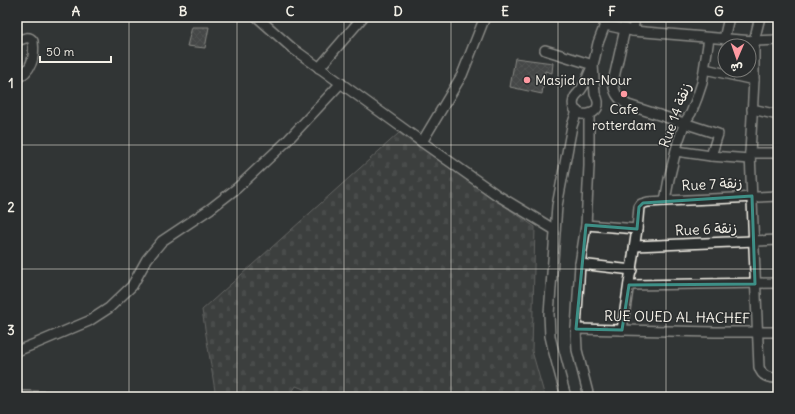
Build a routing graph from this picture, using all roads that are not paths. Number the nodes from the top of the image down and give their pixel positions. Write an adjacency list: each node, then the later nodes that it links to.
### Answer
1 (257, 17): 18 (street)
2 (363, 17): 18 (street)
3 (485, 17): 32 (street)
4 (636, 17): 8 (street)
5 (729, 17): 10 (street)
6 (760, 17): 11 (street)
7 (606, 21): 8 (street); 17 (street)
8 (629, 30): 9 (street); 31 (street)
9 (709, 38): 12 (street); 19 (street, Rue 14 زنقة)
10 (724, 38)
11 (755, 38)
12 (717, 39)
13 (778, 40): 15 (street)
14 (17, 41): 21 (street)
15 (757, 41)
16 (545, 50): 17 (street)
17 (593, 65): 25 (street); 26 (street)
18 (319, 68): 24 (street)
19 (705, 69): 20 (street); 31 (street, Rue 14 زنقة)
20 (717, 71)
21 (17, 78)
22 (748, 78): 23 (street)
23 (754, 80): 27 (street)
24 (341, 83): 32 (street); 55 (street)
25 (579, 92): 26 (street); 28 (street)
26 (595, 94): 29 (street)
27 (752, 108): 30 (street); 36 (street)
28 (576, 111): 29 (street); 42 (street)
29 (589, 115): 40 (street)
30 (778, 115)
31 (685, 122): 33 (street, Rue 14 زنقة); 35 (street)
32 (422, 142): 42 (street)
33 (676, 151): 35 (street); 39 (street, Rue 14 زنقة)
34 (778, 153): 36 (street)
35 (712, 156): 36 (street)
36 (750, 156): 37 (street)
37 (752, 196): 38 (street, Rue 7 زنقة); 39 (street, Rue 7 زنقة); 43 (street)
38 (778, 196)
39 (665, 201): 41 (street, Rue 7 زنقة)
40 (586, 225): 41 (street); 46 (street)
41 (637, 229): 45 (street)
42 (555, 230): 59 (street)
43 (753, 240): 44 (street, Rue 6 زنقة); 45 (street, Rue 6 زنقة); 49 (street)
44 (778, 240)
45 (635, 246): 47 (street)
46 (580, 264): 47 (street); 51 (street)
47 (632, 270): 50 (street)
48 (778, 283): 49 (street)
49 (755, 284): 50 (street); 53 (street)
50 (629, 285): 52 (street)
51 (576, 329): 52 (street, RUE OUED AL HACHEF); 60 (street)
52 (622, 330): 53 (street, RUE OUED AL HACHEF)
53 (758, 332): 54 (street, RUE OUED AL HACHEF); 56 (street)
54 (778, 332)
55 (17, 351)
56 (774, 378)
57 (17, 396): 58 (street)
58 (56, 397)
59 (566, 397)
60 (589, 397)

